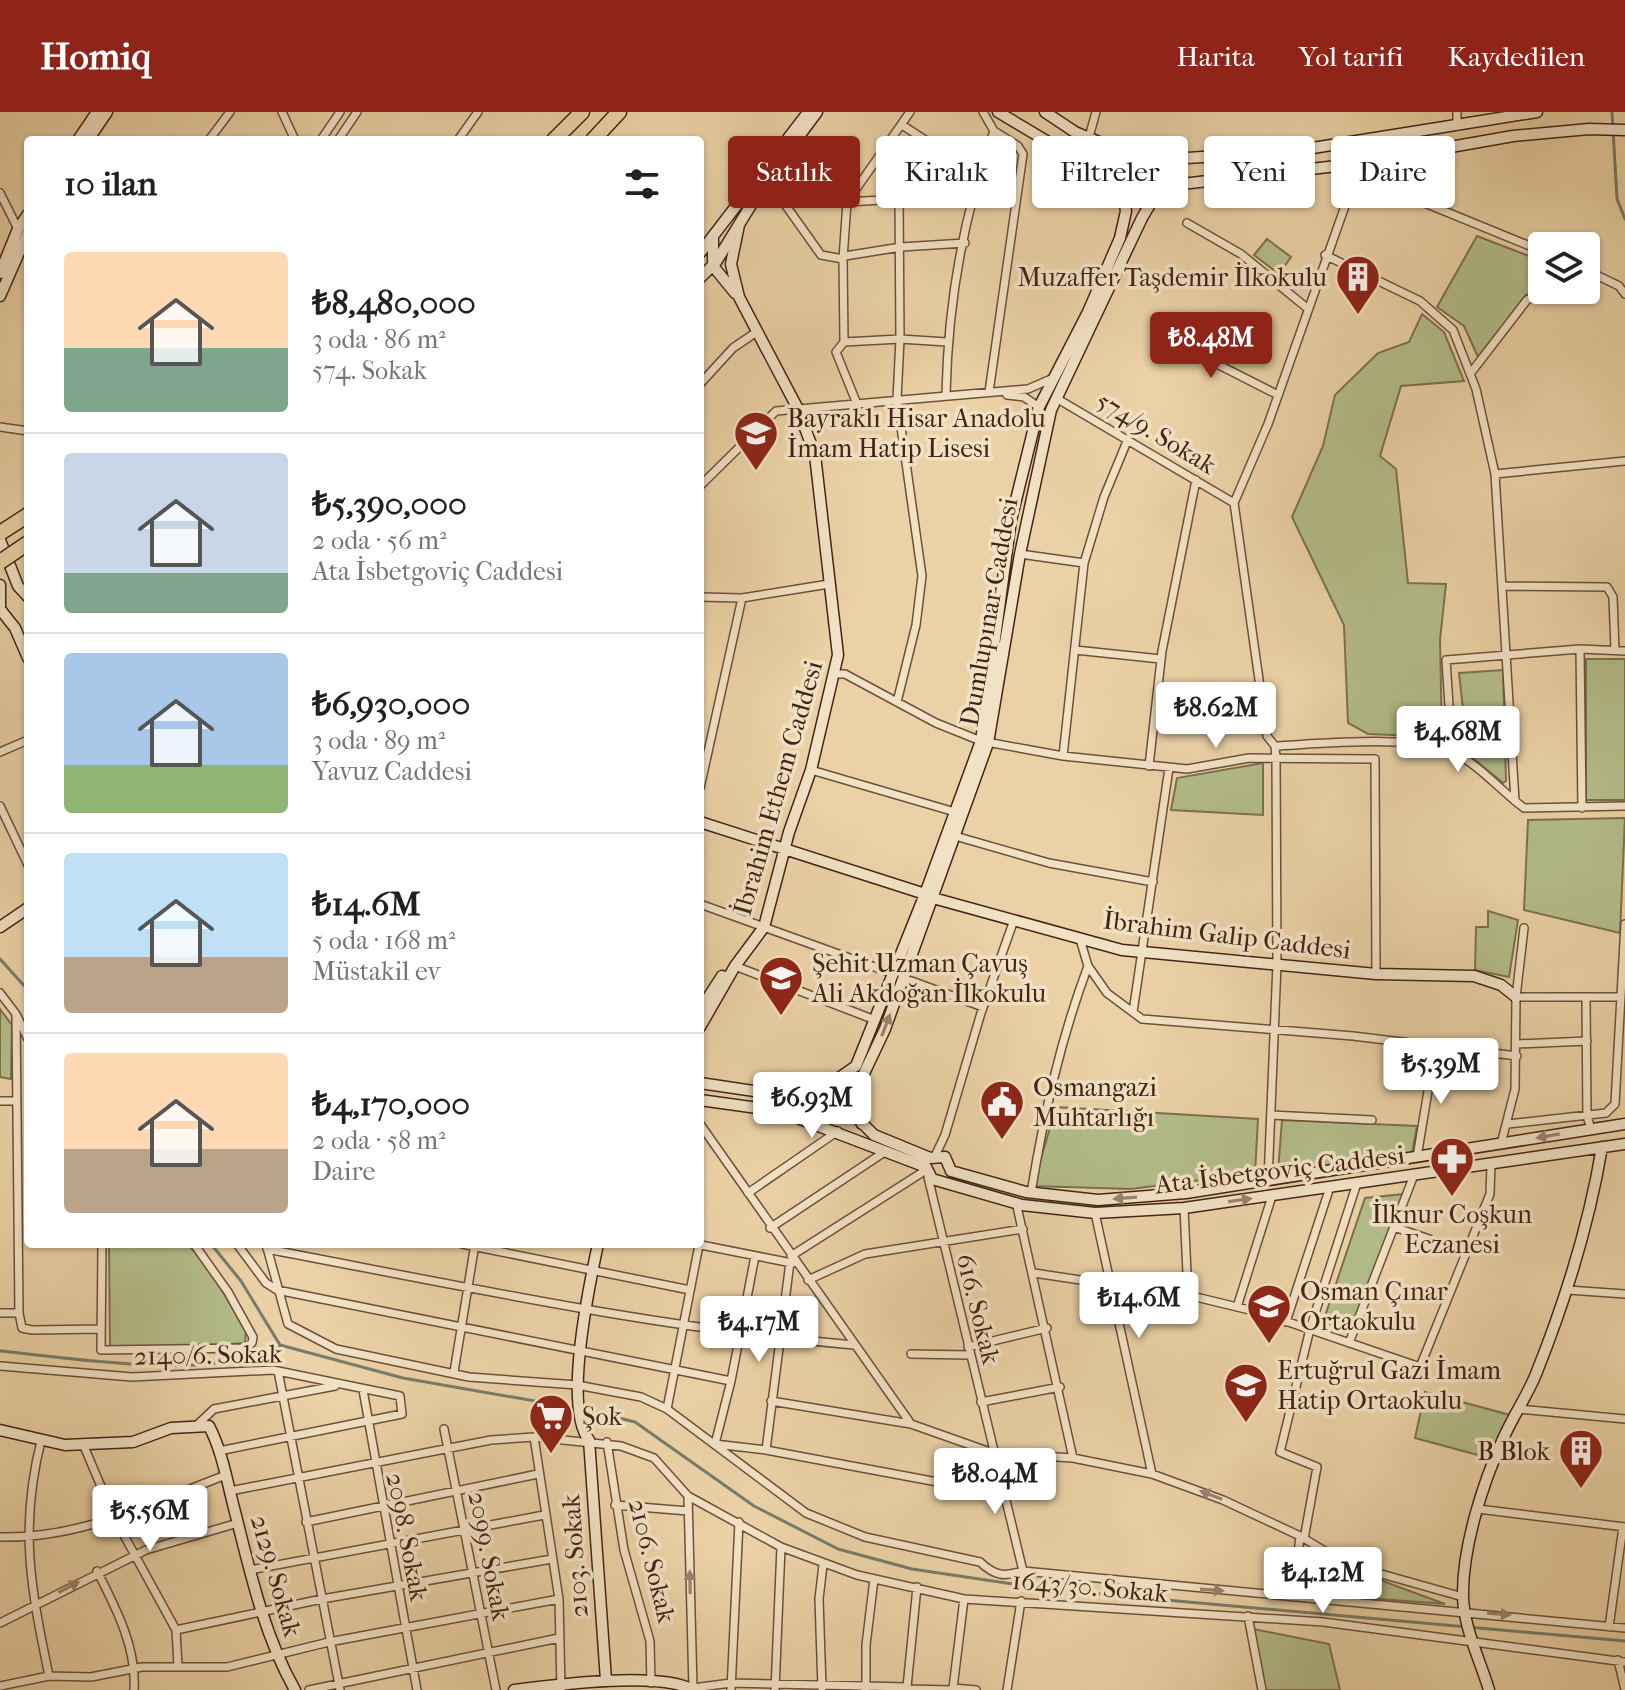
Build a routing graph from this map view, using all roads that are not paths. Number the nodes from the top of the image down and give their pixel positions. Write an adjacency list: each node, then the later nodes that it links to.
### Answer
1 (97, 112): 23 (main road)
2 (107, 112): 24 (main road)
3 (230, 112): 25 (street)
4 (282, 112): 26 (street)
5 (340, 112): 27 (street)
6 (357, 112): 28 (street)
7 (478, 112): 29 (street)
8 (582, 112): 30 (highway)
9 (619, 112): 31 (highway)
10 (809, 112): 62 (main road)
11 (817, 112): 32 (main road)
12 (910, 112): 19 (street)
13 (983, 112): 22 (street)
14 (998, 112): 35 (main road)
15 (1045, 112): 36 (main road)
16 (1096, 112): 37 (street)
17 (1457, 112): 20 (street)
18 (1537, 112): 20 (main road)
19 (902, 125): 33 (street); 41 (street)
20 (1457, 126): 39 (main road)
21 (1623, 130): 38 (main road)
22 (994, 131): 34 (street); 81 (street)
23 (81, 136)
24 (91, 136)
25 (212, 136)
26 (293, 136)
27 (324, 136)
28 (341, 136)
29 (461, 136)
30 (558, 136)
31 (597, 136)
32 (799, 136)
33 (919, 136)
34 (992, 136)
35 (1038, 136)
36 (1087, 136)
37 (1089, 136)
38 (1455, 147)
39 (1188, 158)
40 (1331, 172): 42 (main road)
41 (860, 184)
42 (1188, 184)
43 (0, 193): 55 (street)
44 (749, 208): 54 (main road)
45 (788, 208): 63 (street)
46 (847, 208): 63 (street)
47 (899, 208): 58 (street)
48 (970, 208): 56 (street)
49 (1126, 208): 79 (main road, Dumlupınar Caddesi)
50 (1149, 208): 84 (main road, Dumlupınar Caddesi)
51 (1342, 208): 60 (street)
52 (1442, 208): 57 (street)
53 (1187, 223): 72 (street)
54 (739, 225): 62 (main road); 64 (main road, İbrahim Ethem Caddesi)
55 (23, 231): 59 (main road); 65 (main road)
56 (965, 243): 58 (street); 77 (street)
57 (1528, 245)
58 (901, 247): 63 (street); 75 (street)
59 (19, 253): 61 (street); 69 (main road)
60 (1325, 255): 72 (street); 78 (street)
61 (24, 257)
62 (709, 257): 64 (main road, İbrahim Ethem Caddesi); 70 (main road, İbrahim Ethem Caddesi)
63 (844, 258): 76 (street)
64 (732, 271): 70 (main road, İbrahim Ethem Caddesi)
65 (0, 273)
66 (1600, 278): 68 (street)
67 (704, 279): 70 (main road)
68 (1625, 294)
69 (0, 296)
70 (739, 297): 73 (main road, İbrahim Ethem Caddesi)
71 (1528, 300): 78 (street)
72 (1307, 308): 83 (street)
73 (755, 333): 80 (street); 88 (main road, İbrahim Ethem Caddesi)
74 (1160, 335): 83 (street)
75 (900, 339): 76 (street); 77 (street); 85 (street)
76 (844, 342): 86 (street)
77 (947, 342): 82 (street)
78 (1470, 374): 93 (street)
79 (1054, 376): 81 (street); 87 (main road, Dumlupınar Caddesi)
80 (704, 380)
81 (989, 392): 82 (street); 87 (street)
82 (946, 394): 85 (street)
83 (1278, 395): 96 (street)
84 (1056, 398): 91 (street, 574/9. Sokak); 101 (main road, Dumlupınar Caddesi)
85 (897, 399): 86 (street); 121 (street)
86 (857, 404): 88 (street)
87 (1039, 407): 123 (main road, Dumlupınar Caddesi)
88 (798, 409): 95 (street); 104 (main road, İbrahim Ethem Caddesi)
89 (0, 427): 90 (street)
90 (24, 430)
91 (1128, 439): 94 (street, 574/9. Sokak); 103 (street)
92 (1625, 461): 93 (street)
93 (1495, 474): 106 (street)
94 (1196, 480): 96 (street, 574/9. Sokak); 119 (street)
95 (704, 482)
96 (1234, 503): 125 (street)
97 (24, 518): 98 (highway)
98 (0, 533)
99 (0, 540): 107 (main road)
100 (24, 546): 102 (highway, bridge)
101 (1020, 554): 103 (street); 123 (main road, Dumlupınar Caddesi)
102 (0, 562)
103 (1084, 563): 114 (street)
104 (829, 584): 110 (street); 120 (main road, İbrahim Ethem Caddesi)
105 (0, 585): 111 (main road)
106 (1504, 586): 115 (street); 118 (street)
107 (24, 592)
108 (24, 596): 111 (main road)
109 (704, 597): 110 (street)
110 (742, 598): 133 (street)
111 (1, 602): 112 (main road)
112 (5, 622): 117 (main road)
113 (1580, 649): 115 (street); 118 (street); 138 (street)
114 (1075, 650): 119 (street); 128 (street)
115 (1615, 650): 116 (street)
116 (1625, 651)
117 (24, 652)
118 (1509, 655): 126 (street); 135 (street)
119 (1161, 659): 131 (street)
120 (835, 674): 121 (street); 134 (main road, İbrahim Ethem Caddesi)
121 (897, 702): 123 (street)
122 (24, 742): 127 (street)
123 (984, 742): 128 (street); 139 (main road); 141 (main road, Dumlupınar Caddesi)
124 (1376, 743): 125 (street); 126 (street); 130 (street)
125 (1275, 746): 129 (street)
126 (1452, 751): 135 (street)
127 (0, 752)
128 (1063, 756): 131 (street)
129 (1276, 758): 130 (street); 132 (street); 155 (street)
130 (1375, 759): 158 (street)
131 (1149, 766): 132 (street)
132 (1169, 768): 144 (street)
133 (704, 770)
134 (811, 770): 139 (street); 142 (main road, İbrahim Ethem Caddesi)
135 (1515, 801): 138 (street)
136 (0, 806): 143 (street)
137 (1625, 806): 138 (street)
138 (1582, 808)
139 (955, 812): 145 (main road)
140 (704, 823): 142 (main road, İbrahim Galip Caddesi)
141 (955, 836): 144 (street); 145 (main road, Dumlupınar Caddesi)
142 (784, 851): 145 (main road, İbrahim Galip Caddesi); 151 (main road, İbrahim Ethem Caddesi)
143 (24, 857)
144 (1153, 882): 154 (street)
145 (929, 896): 148 (main road, İbrahim Galip Caddesi); 159 (main road, Dumlupınar Caddesi)
146 (704, 905): 151 (street)
147 (24, 911): 150 (main road)
148 (1014, 920): 153 (main road, İbrahim Galip Caddesi); 165 (street)
149 (1625, 924): 162 (street)
150 (1, 926)
151 (764, 927): 156 (main road, İbrahim Ethem Caddesi); 159 (street)
152 (1524, 928): 161 (street)
153 (1080, 939): 154 (main road, İbrahim Galip Caddesi); 157 (street)
154 (1143, 952): 155 (main road, İbrahim Galip Caddesi); 166 (street)
155 (1277, 964): 158 (main road, İbrahim Galip Caddesi); 171 (street)
156 (735, 966): 164 (main road, İbrahim Ethem Caddesi); 168 (main road, İbrahim Ethem Caddesi); 169 (street)
157 (1088, 966): 166 (street); 206 (street)
158 (1376, 974): 161 (main road, İbrahim Galip Caddesi)
159 (898, 976): 165 (street); 169 (main road); 186 (main road, Dumlupınar Caddesi, one-way to 159)
160 (0, 993): 167 (street)
161 (1516, 997): 163 (street); 173 (street)
162 (1620, 997): 163 (street); 182 (street)
163 (1586, 999): 172 (street)
164 (704, 1004)
165 (983, 1007): 192 (street)
166 (1133, 1012): 171 (street)
167 (16, 1014): 170 (street); 179 (street)
168 (704, 1020)
169 (875, 1020): 177 (main road)
170 (24, 1031)
171 (1275, 1031): 174 (street); 181 (street)
172 (1587, 1041): 173 (street); 182 (street)
173 (1517, 1044): 175 (street)
174 (1435, 1049): 175 (street); 197 (street)
175 (1517, 1056): 187 (street)
176 (704, 1084): 177 (main road)
177 (807, 1100): 186 (main road)
178 (0, 1101): 179 (street)
179 (17, 1101): 183 (street)
180 (704, 1101): 191 (main road)
181 (1271, 1115): 185 (street); 202 (street)
182 (1587, 1116): 187 (street); 189 (street)
183 (17, 1120): 184 (street); 241 (street)
184 (24, 1120)
185 (1372, 1120)
186 (862, 1124): 199 (main road)
187 (1508, 1124): 194 (street)
188 (1625, 1124): 189 (main road, Ata İsbetgoviç Caddesi)
189 (1591, 1129): 194 (main road, Ata İsbetgoviç Caddesi, one-way to 194)
190 (704, 1130): 205 (street)
191 (838, 1131): 196 (main road); 205 (street)
192 (945, 1135): 199 (street); 200 (street)
193 (1625, 1144): 195 (main road, Ata İsbetgoviç Caddesi)
194 (1501, 1145): 197 (main road, Ata İsbetgoviç Caddesi)
195 (1602, 1147): 198 (main road, Ata İsbetgoviç Caddesi); 235 (main road)
196 (883, 1153): 199 (main road); 212 (street)
197 (1417, 1157): 202 (main road, Ata İsbetgoviç Caddesi)
198 (1491, 1164): 201 (main road, Ata İsbetgoviç Caddesi); 225 (street)
199 (929, 1165): 200 (main road); 200 (main road); 214 (street, 616. Sokak); 227 (street)
200 (948, 1170): 206 (main road, Ata İsbetgoviç Caddesi); 208 (main road, Ata İsbetgoviç Caddesi)
201 (1414, 1175): 203 (main road, Ata İsbetgoviç Caddesi); 211 (street)
202 (1268, 1181): 206 (main road, Ata İsbetgoviç Caddesi, one-way to 206)
203 (1357, 1183): 204 (main road, Ata İsbetgoviç Caddesi); 247 (street)
204 (1330, 1187): 207 (main road, Ata İsbetgoviç Caddesi); 242 (street)
205 (748, 1193): 212 (street)
206 (1031, 1193)
207 (1272, 1196): 209 (main road, Ata İsbetgoviç Caddesi, one-way to 207); 238 (street)
208 (1016, 1202): 210 (main road, Ata İsbetgoviç Caddesi); 213 (street)
209 (1184, 1208): 210 (main road, Ata İsbetgoviç Caddesi); 237 (street)
210 (1095, 1213): 231 (street)
211 (1394, 1227): 225 (street); 250 (street)
212 (770, 1228): 227 (street)
213 (1023, 1229): 214 (street); 229 (street)
214 (941, 1243): 230 (street); 252 (street, 616. Sokak)
215 (704, 1245): 226 (street)
216 (102, 1248): 246 (street)
217 (197, 1248): 246 (street)
218 (240, 1248): 233 (street)
219 (266, 1248): 233 (street)
220 (271, 1248): 232 (street)
221 (475, 1248): 232 (street)
222 (490, 1248): 228 (street)
223 (597, 1248): 228 (main road)
224 (697, 1248): 234 (street)
225 (1467, 1252): 250 (street)
226 (755, 1256): 227 (street); 248 (street)
227 (792, 1261): 230 (street); 249 (street)
228 (593, 1269): 234 (street); 239 (main road)
229 (1034, 1273): 231 (street); 245 (street)
230 (808, 1280): 251 (street)
231 (1111, 1284): 237 (street); 289 (street)
232 (469, 1287): 239 (street); 244 (street)
233 (277, 1290): 244 (street); 258 (street)
234 (690, 1290): 243 (street)
235 (1568, 1290): 236 (street); 268 (main road)
236 (1625, 1294)
237 (1188, 1295): 238 (street)
238 (1237, 1307): 242 (street)
239 (586, 1311): 243 (street); 253 (main road)
240 (0, 1313): 241 (street)
241 (19, 1313): 246 (street)
242 (1286, 1322): 247 (street)
243 (685, 1325): 248 (street); 256 (street)
244 (461, 1328): 253 (street); 258 (street)
245 (1047, 1328): 252 (street); 262 (street)
246 (101, 1329)
247 (1310, 1329): 250 (street); 308 (street)
248 (738, 1335): 249 (street); 259 (street)
249 (778, 1338): 251 (street); 265 (street)
250 (1349, 1343)
251 (854, 1345): 271 (street)
252 (968, 1351): 254 (street); 266 (street, 616. Sokak)
253 (581, 1352): 256 (street); 261 (main road)
254 (911, 1354)
255 (0, 1366): 257 (street, 2140/6. Sokak)
256 (676, 1370): 259 (street); 267 (street)
257 (278, 1371): 260 (street, 2140/6. Sokak); 264 (street)
258 (454, 1372): 261 (street)
259 (731, 1381): 281 (street)
260 (341, 1385): 263 (street, 2140/6. Sokak); 264 (street)
261 (577, 1386): 267 (street); 277 (main road)
262 (1060, 1387): 266 (street); 286 (street)
263 (363, 1390): 270 (street, 2098. Sokak); 270 (street, 2140/6. Sokak)
264 (283, 1395): 272 (street); 275 (street)
265 (771, 1401): 271 (street); 283 (street)
266 (981, 1402): 285 (street, 616. Sokak)
267 (667, 1409): 281 (street)
268 (1518, 1409): 269 (street); 298 (main road)
269 (1625, 1419)
270 (367, 1421): 275 (street, 2140/6. Sokak); 287 (street, 2098. Sokak)
271 (911, 1424): 285 (street)
272 (197, 1425): 280 (main road); 284 (main road, 2129. Sokak)
273 (444, 1429): 282 (street, 2099. Sokak)
274 (0, 1430): 278 (main road)
275 (290, 1436): 284 (street, 2140/6. Sokak); 291 (street)
276 (534, 1437): 277 (street, 1643/30. Sokak); 282 (street, 1643/30. Sokak); 288 (street)
277 (589, 1440): 279 (street, 1643/30. Sokak); 349 (main road, 2103. Sokak)
278 (41, 1441): 280 (main road); 309 (street)
279 (607, 1442): 295 (street, 1643/30. Sokak); 297 (street, 2106. Sokak)
280 (83, 1444): 301 (street)
281 (715, 1444): 283 (street); 318 (street)
282 (448, 1448): 287 (street, 1643/30. Sokak); 292 (street, 2099. Sokak)
283 (766, 1450): 294 (street)
284 (219, 1451): 290 (main road, 2129. Sokak)
285 (993, 1453): 286 (street); 294 (street, 616. Sokak)
286 (1073, 1458): 289 (street)
287 (373, 1464): 291 (street, 1643/30. Sokak); 296 (street, 2098. Sokak)
288 (538, 1474): 292 (street); 300 (street)
289 (1152, 1474): 308 (street, one-way to 289)
290 (226, 1475): 293 (main road, 2129. Sokak); 301 (street)
291 (297, 1478): 293 (street, 1643/30. Sokak); 302 (street)
292 (455, 1489): 296 (street); 306 (street, 2099. Sokak)
293 (230, 1491): 304 (main road, 2129. Sokak)
294 (1007, 1495): 318 (street, 616. Sokak)
295 (688, 1496): 299 (street); 303 (street, 1643/30. Sokak)
296 (381, 1505): 302 (street); 310 (street, 2098. Sokak)
297 (615, 1505): 299 (street); 354 (street, 2106. Sokak)
298 (1478, 1509): 305 (street); 324 (main road)
299 (688, 1511): 359 (street, one-way to 299)
300 (544, 1515): 306 (street); 314 (street)
301 (114, 1517): 309 (street); 312 (street)
302 (306, 1522): 313 (street)
303 (739, 1522): 311 (street, 1643/30. Sokak); 352 (street)
304 (238, 1523): 312 (street); 316 (main road, 2129. Sokak)
305 (1624, 1527): 336 (street)
306 (464, 1532): 310 (street); 319 (street, 2099. Sokak)
307 (0, 1537): 309 (street)
308 (1302, 1537): 323 (street); 324 (street)
309 (27, 1538): 329 (street)
310 (389, 1545): 313 (street); 321 (street, 2098. Sokak)
311 (781, 1547): 315 (street, 1643/30. Sokak); 355 (street)
312 (133, 1555): 317 (street); 338 (street)
313 (313, 1559): 316 (street); 325 (street)
314 (552, 1559): 319 (street); 326 (street)
315 (823, 1565): 320 (street, 1643/30. Sokak); 356 (street)
316 (250, 1570): 331 (main road, 2129. Sokak)
317 (97, 1571): 329 (street, one-way to 317); 346 (street)
318 (1023, 1571): 323 (street, one-way to 323)
319 (472, 1572): 321 (street); 332 (street, 2099. Sokak)
320 (874, 1579): 322 (street, 1643/30. Sokak); 357 (street)
321 (396, 1587): 325 (street); 335 (street, 2098. Sokak)
322 (917, 1587): 327 (street, 1643/30. Sokak); 358 (street)
323 (1293, 1597): 330 (street)
324 (1463, 1597): 330 (main road)
325 (322, 1599): 331 (street); 340 (street)
326 (559, 1599): 332 (street); 339 (street)
327 (964, 1599): 328 (street, 1643/30. Sokak); 360 (street)
328 (1021, 1601): 333 (street, 1643/30. Sokak); 368 (street)
329 (35, 1605): 334 (street); 348 (street)
330 (1465, 1612): 336 (street, one-way to 336); 341 (main road)
331 (262, 1613): 338 (street); 343 (main road, 2129. Sokak)
332 (480, 1615): 335 (street); 342 (street, 2099. Sokak)
333 (1248, 1616): 341 (street, 1643/30. Sokak); 369 (street)
334 (0, 1623)
335 (404, 1627): 340 (street); 347 (street, 2098. Sokak)
336 (1609, 1627): 337 (street)
337 (1625, 1628)
338 (176, 1630): 345 (street)
339 (559, 1638): 342 (street); 353 (street)
340 (329, 1642): 343 (street); 351 (street)
341 (1474, 1643): 344 (street, 1643/30. Sokak); 370 (main road)
342 (489, 1652): 347 (street); 365 (street, 2099. Sokak)
343 (275, 1655): 345 (street); 362 (main road, 2129. Sokak)
344 (1621, 1661): 371 (street)
345 (178, 1666): 346 (street)
346 (136, 1669): 348 (street); 361 (street)
347 (413, 1669): 351 (street); 364 (street, 2098. Sokak)
348 (49, 1676): 350 (street)
349 (606, 1685): 353 (main road); 354 (main road)
350 (0, 1686)
351 (339, 1686): 363 (street)
352 (731, 1686): 355 (street); 359 (street)
353 (561, 1687): 366 (main road)
354 (651, 1687): 359 (main road)
355 (776, 1687): 356 (street)
356 (822, 1688): 357 (street)
357 (865, 1688): 358 (street)
358 (907, 1688): 360 (street)
359 (693, 1689)
360 (952, 1689): 367 (street)
361 (134, 1690)
362 (295, 1690)
363 (309, 1690)
364 (417, 1690)
365 (496, 1690)
366 (514, 1690)
367 (976, 1690)
368 (1007, 1690)
369 (1262, 1690)
370 (1489, 1690)
371 (1625, 1690)

